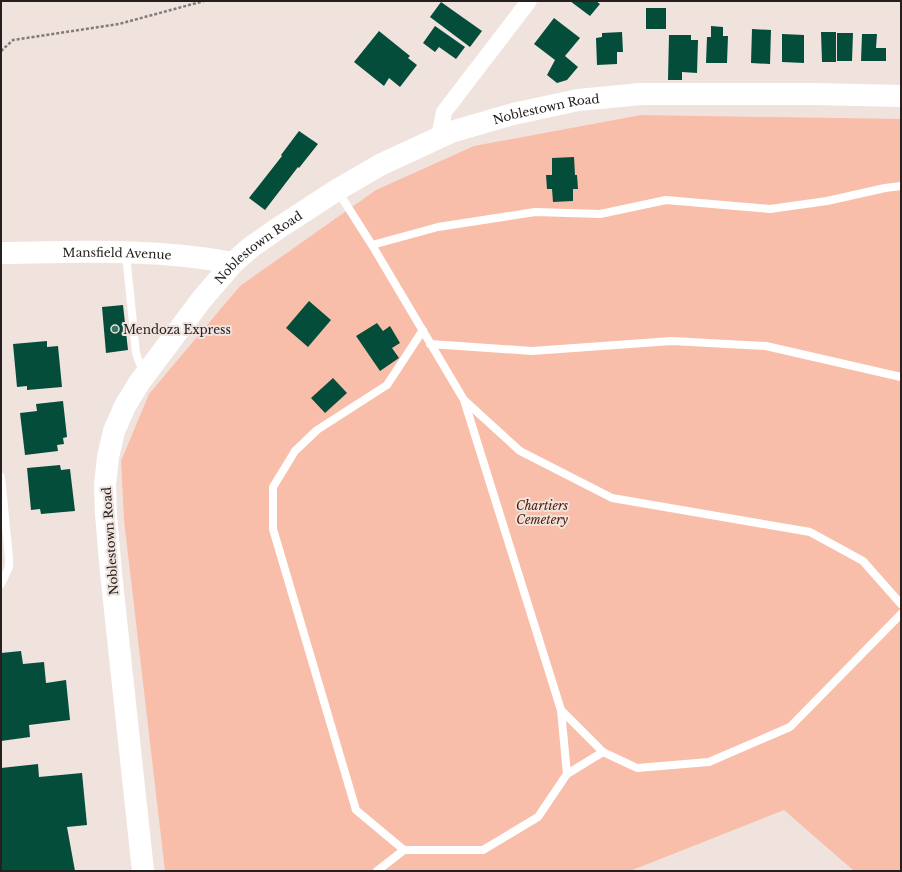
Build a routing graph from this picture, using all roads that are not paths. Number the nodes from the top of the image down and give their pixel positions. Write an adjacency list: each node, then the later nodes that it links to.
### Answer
1 (528, 1): 3 (street)
2 (901, 96): 3 (main road, Noblestown Road)
3 (439, 138): 5 (main road, Noblestown Road)
4 (901, 186): 6 (lane)
5 (337, 190): 6 (lane); 9 (main road, Noblestown Road)
6 (372, 244): 10 (lane)
7 (1, 253): 8 (main road, Mansfield Avenue)
8 (126, 253): 9 (main road, Mansfield Avenue); 12 (lane)
9 (232, 263): 12 (main road, Noblestown Road)
10 (422, 330): 11 (lane); 22 (lane)
11 (430, 344): 13 (lane); 14 (lane)
12 (145, 375): 23 (main road, Noblestown Road)
13 (901, 377)
14 (464, 400): 17 (lane); 19 (lane)
15 (1, 477): 16 (lane)
16 (1, 584)
17 (901, 604)
18 (901, 614): 20 (lane)
19 (561, 710): 20 (lane); 21 (lane)
20 (603, 752): 21 (lane)
21 (567, 774): 22 (lane)
22 (404, 850): 24 (lane)
23 (143, 871)
24 (378, 871)

